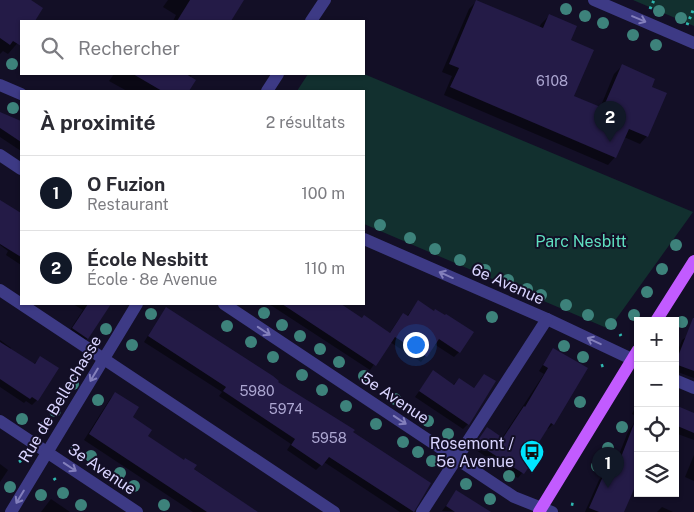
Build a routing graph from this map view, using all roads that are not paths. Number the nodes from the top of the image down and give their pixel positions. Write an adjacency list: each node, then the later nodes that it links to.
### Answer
1 (325, 0): 3 (street)
2 (594, 0): 4 (street, one-way to 4)
3 (313, 20)
4 (694, 43)
5 (277, 75): 7 (street)
6 (0, 85): 8 (street)
7 (268, 90)
8 (20, 94)
9 (0, 155): 10 (street)
10 (20, 168)
11 (365, 239): 19 (street, 6e Avenue, one-way to 11)
12 (694, 262): 18 (main road)
13 (0, 290): 14 (street)
14 (20, 303)
15 (23, 305): 21 (street)
16 (136, 305): 21 (street, Rue de Bellechasse)
17 (226, 305): 27 (street, 5e Avenue, one-way to 27)
18 (659, 317)
19 (547, 319): 20 (street, 6e Avenue, one-way to 19); 27 (street)
20 (634, 356)
21 (104, 359): 26 (street, Rue de Bellechasse, one-way to 26); 31 (street)
22 (634, 360): 28 (main road)
23 (679, 382): 24 (street)
24 (694, 388)
25 (0, 420): 26 (street, 3e Avenue)
26 (47, 452): 29 (street, Rue de Bellechasse, one-way to 29); 30 (street, 3e Avenue, one-way to 30)
27 (456, 458): 28 (street, 5e Avenue); 32 (street)
28 (544, 511)
29 (11, 512)
30 (137, 512)
31 (334, 512)
32 (422, 512)

